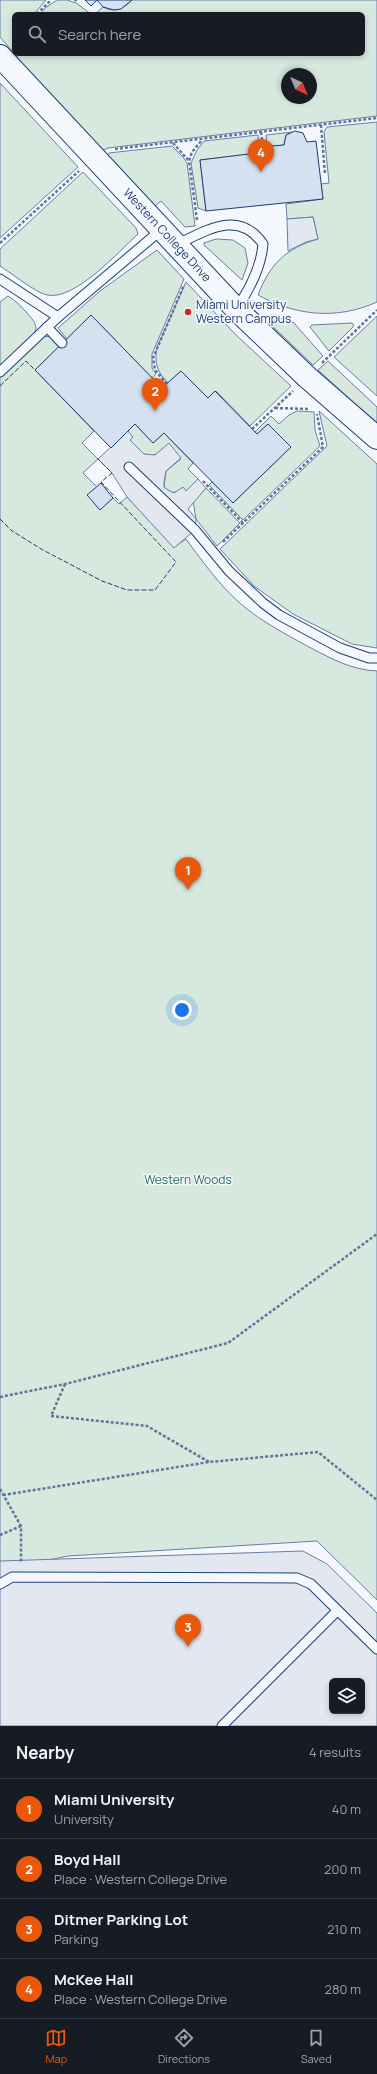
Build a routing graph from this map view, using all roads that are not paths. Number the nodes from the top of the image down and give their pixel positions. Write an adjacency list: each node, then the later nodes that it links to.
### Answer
1 (0, 56): 2 (street, Western College Drive)
2 (155, 223): 3 (street, Western College Drive); 6 (lane)
3 (176, 245): 5 (street, Western College Drive); 5 (lane)
4 (0, 279): 6 (lane)
5 (236, 309): 10 (street, Western College Drive)
6 (58, 317): 7 (lane)
7 (47, 327): 8 (lane); 9 (lane)
8 (62, 344)
9 (0, 372)
10 (377, 438)
11 (129, 467): 12 (lane)
12 (377, 658)
13 (0, 1584): 14 (lane)
14 (337, 1611): 15 (lane); 16 (lane)
15 (377, 1649)
16 (222, 1726)

